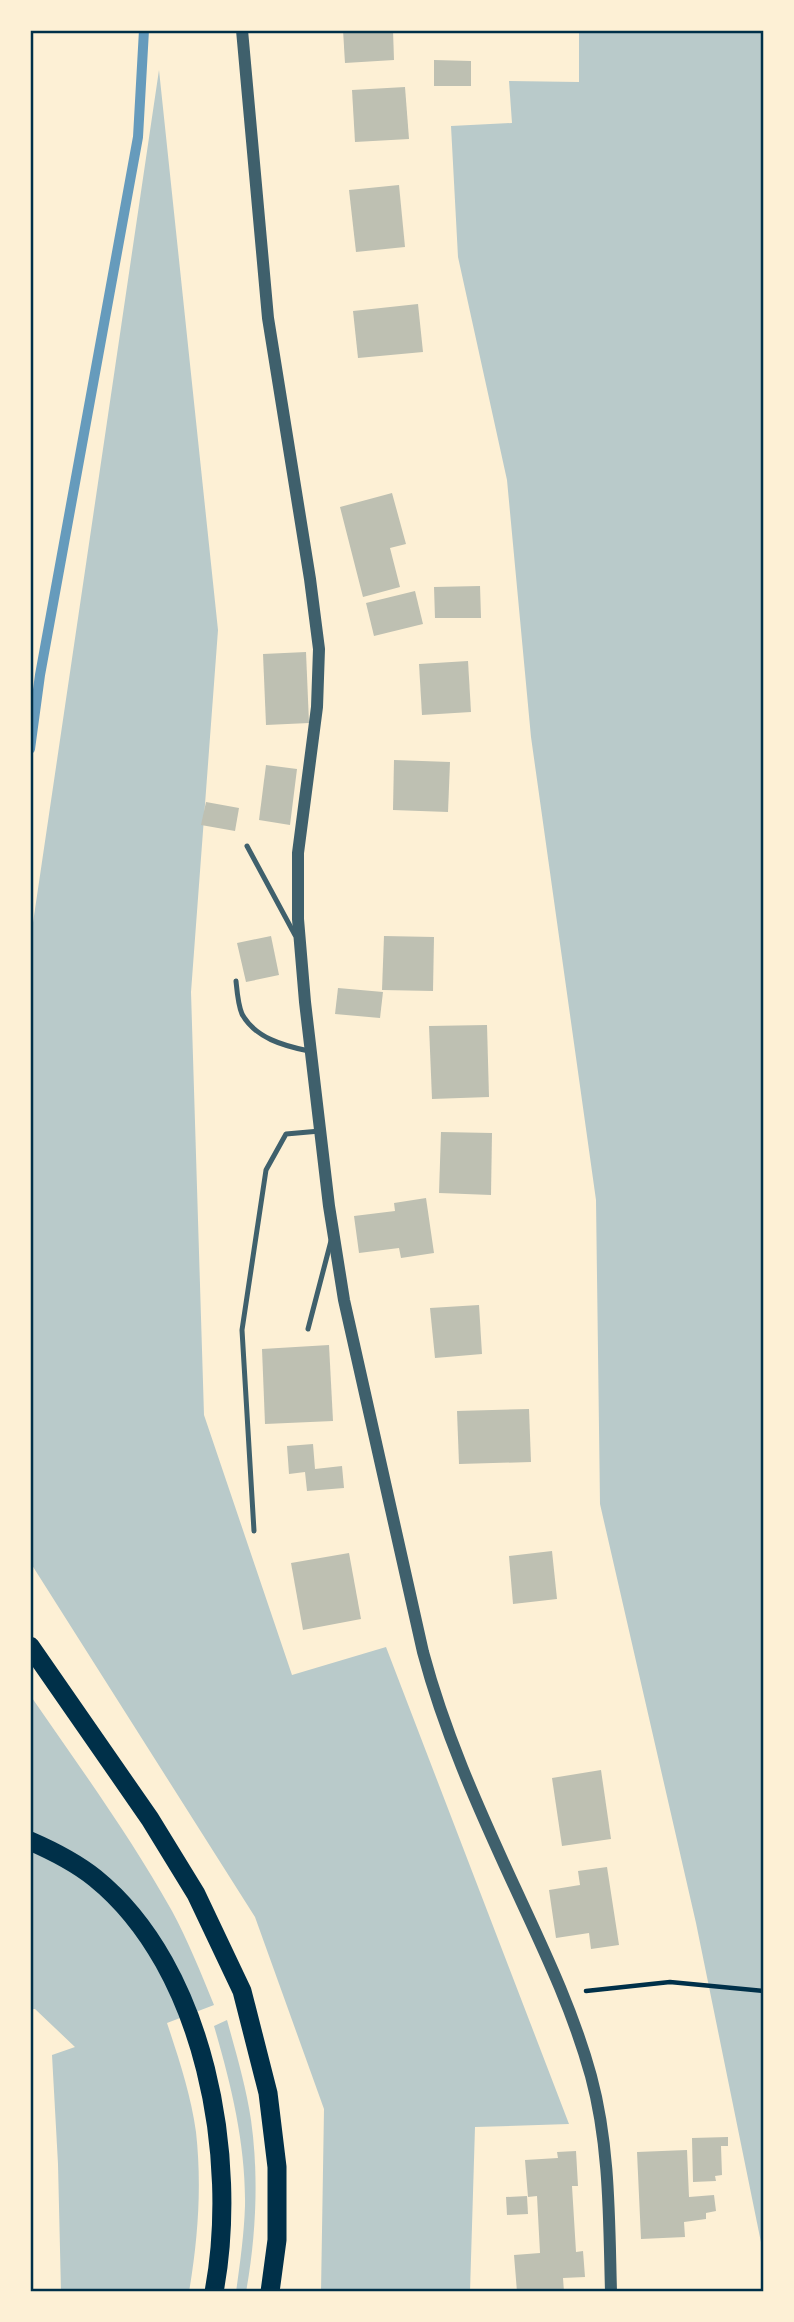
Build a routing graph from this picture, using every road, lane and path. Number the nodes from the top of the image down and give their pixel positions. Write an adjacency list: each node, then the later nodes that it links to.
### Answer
1 (242, 30): 3 (street)
2 (247, 846): 3 (lane)
3 (300, 943): 5 (street)
4 (236, 981): 5 (lane)
5 (310, 1051): 6 (street)
6 (320, 1131): 7 (street); 9 (lane)
7 (333, 1232): 8 (lane); 13 (street)
8 (308, 1329)
9 (254, 1531)
10 (30, 1646): 15 (highway)
11 (30, 1841): 14 (highway)
12 (764, 1991): 13 (path)
13 (565, 1996): 16 (street)
14 (214, 2292)
15 (270, 2292)
16 (611, 2292)

